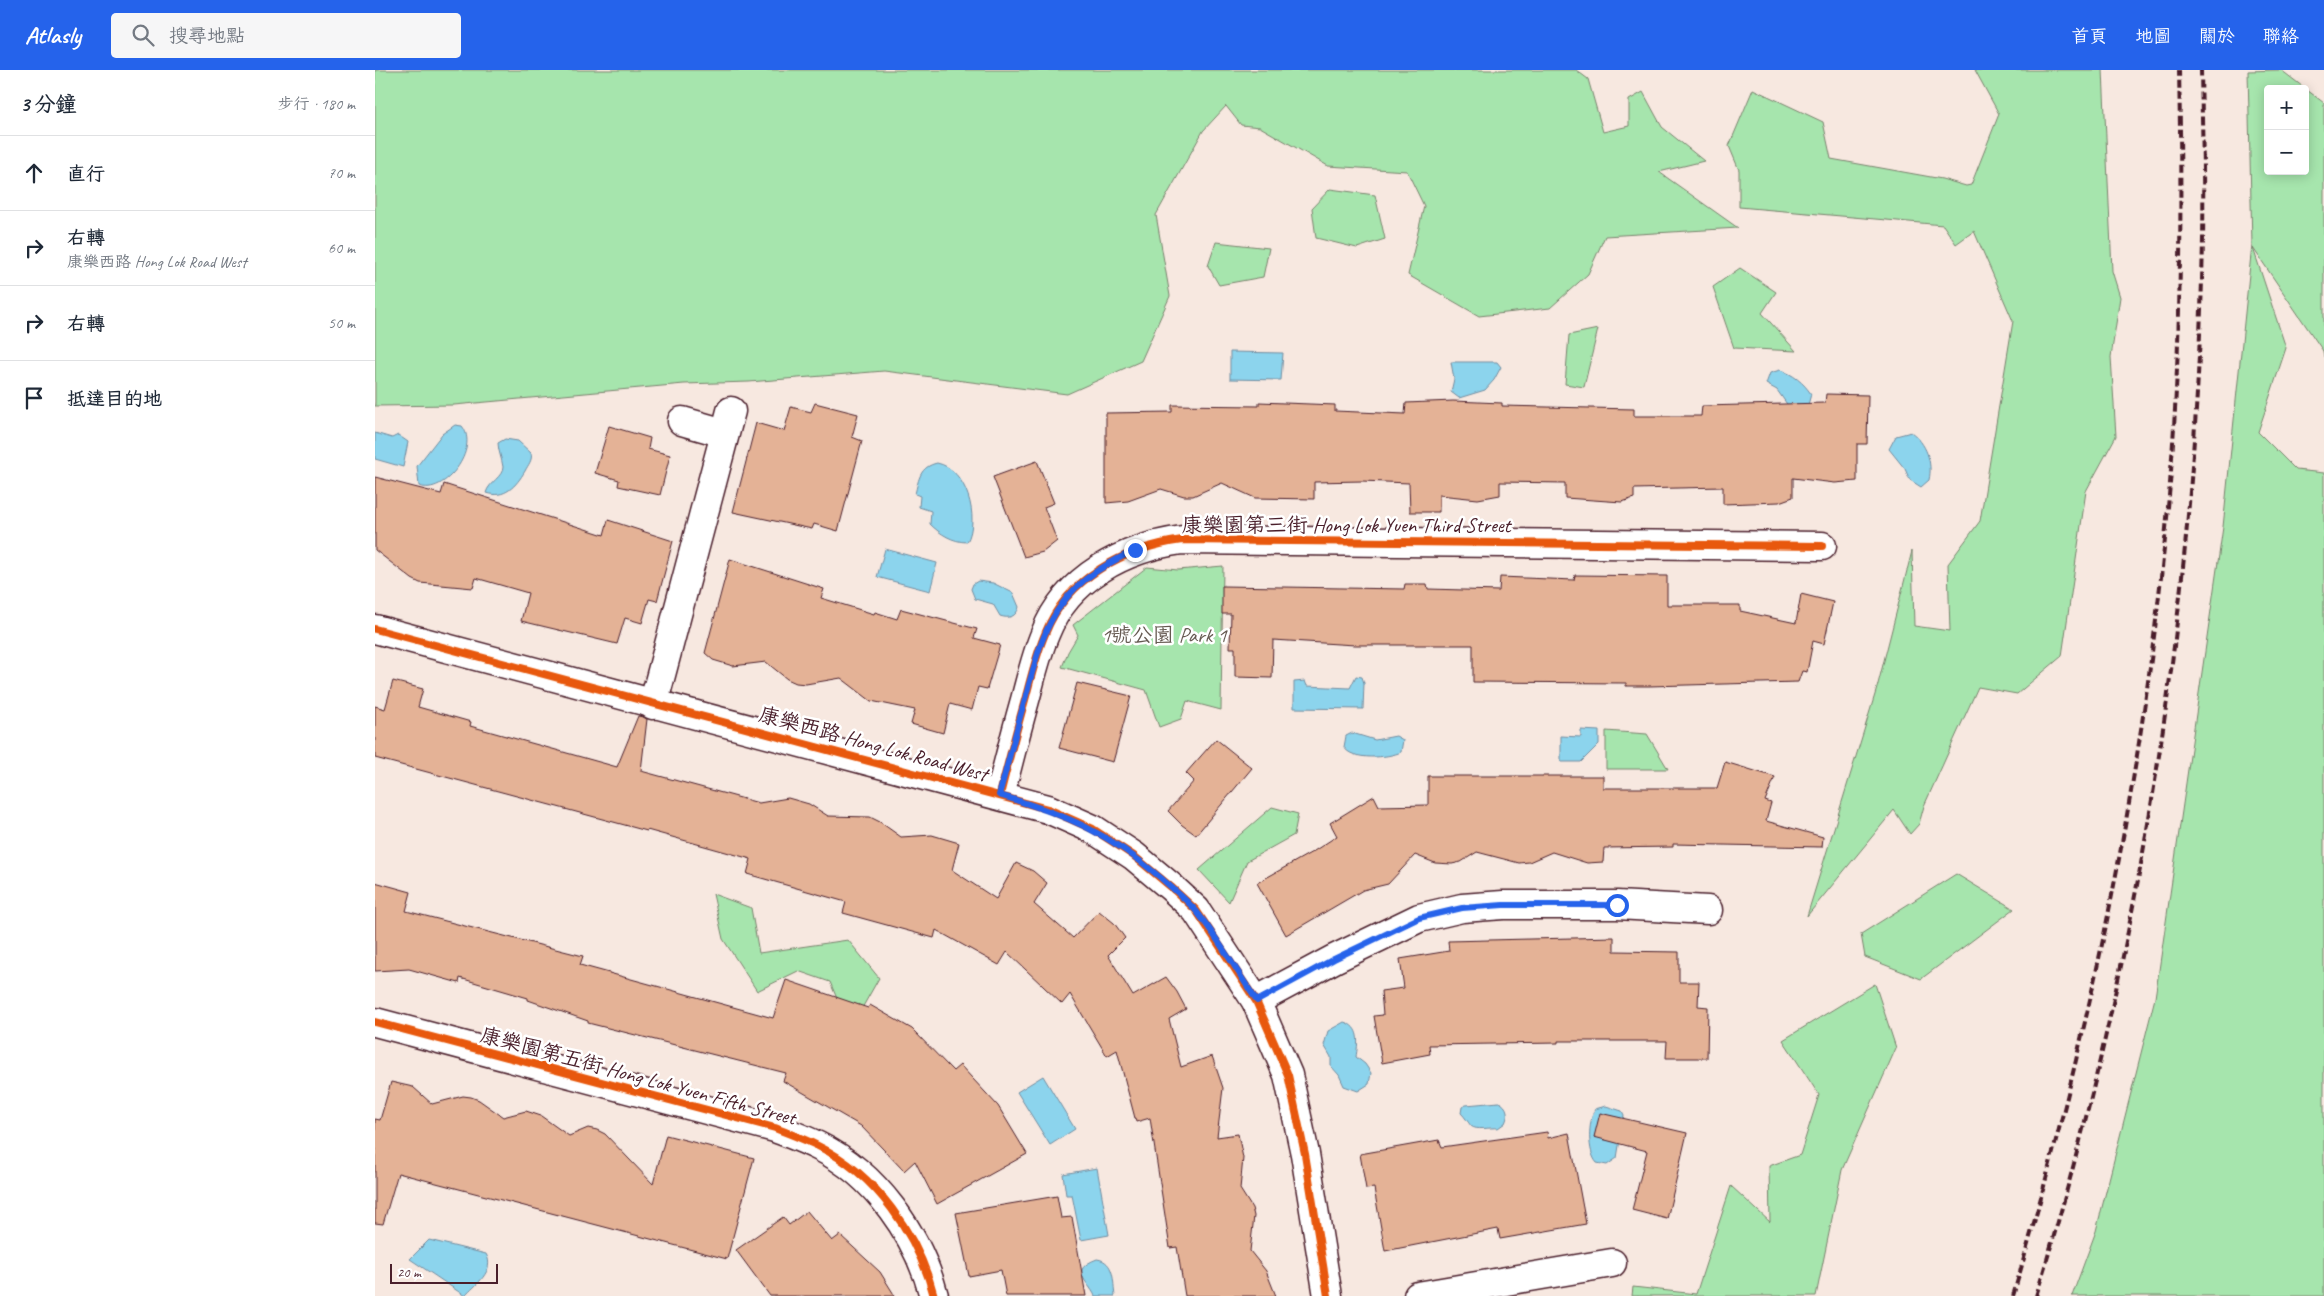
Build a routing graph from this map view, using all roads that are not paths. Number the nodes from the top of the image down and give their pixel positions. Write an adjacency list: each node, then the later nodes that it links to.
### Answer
1 (682, 421): 4 (street)
2 (1822, 546): 5 (street, 康樂園第三街 Hong Lok Yuen Third Street)
3 (375, 629): 4 (street, 康樂西路 Hong Lok Road West)
4 (653, 704): 5 (street, 康樂西路 Hong Lok Road West)
5 (999, 795): 7 (street, 康樂西路 Hong Lok Road West)
6 (1708, 910): 7 (street)
7 (1257, 1001): 11 (street, 康樂西路 Hong Lok Road West)
8 (375, 1022): 10 (street, 康樂園第五街 Hong Lok Yuen Fifth Street)
9 (1612, 1263): 12 (street)
10 (934, 1296)
11 (1328, 1296)
12 (1418, 1296)

